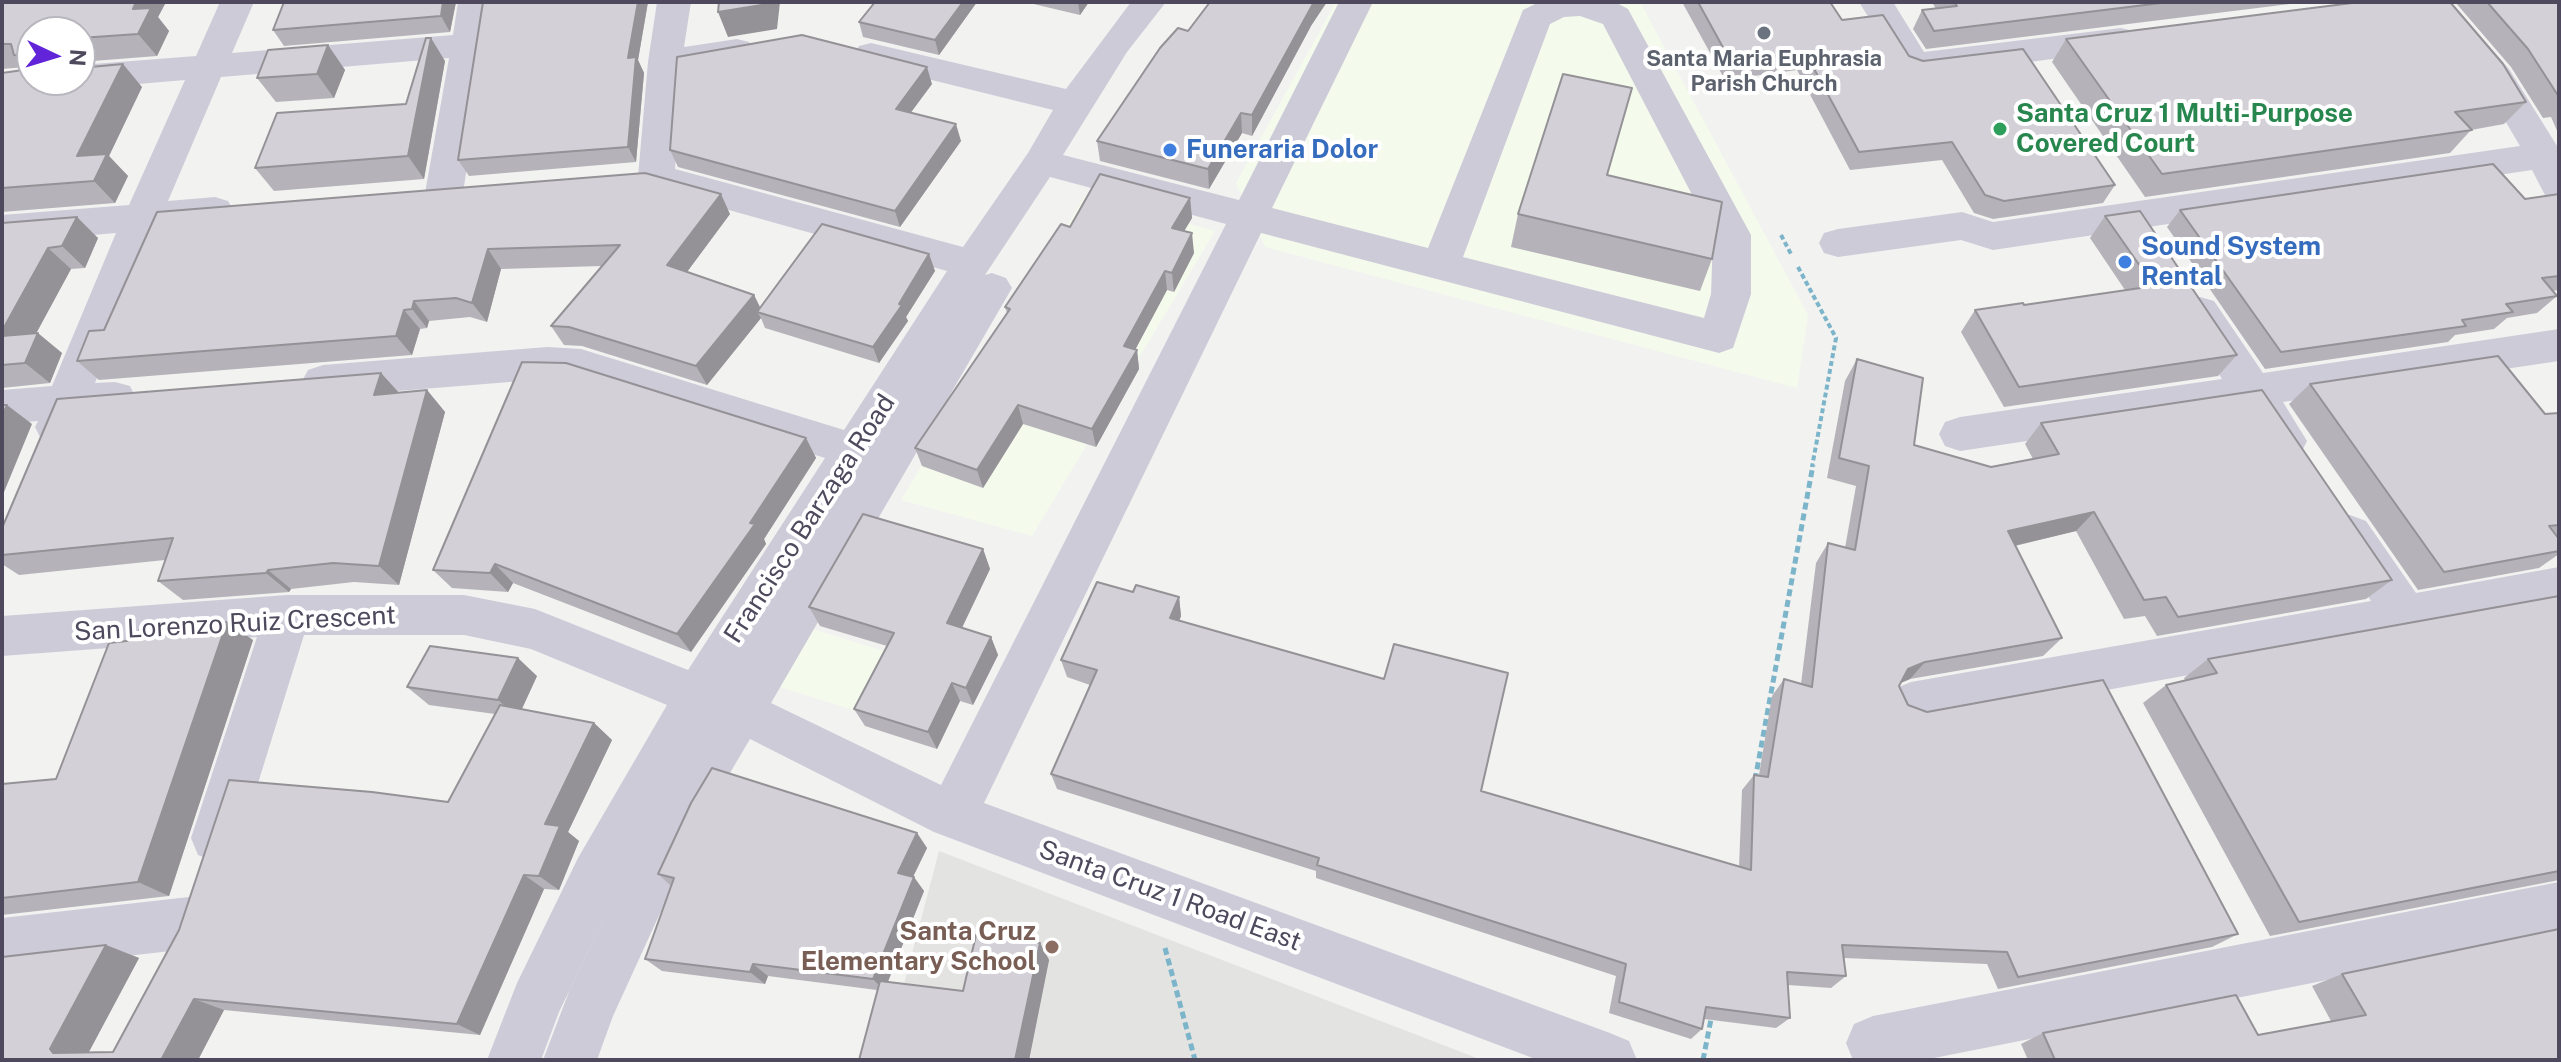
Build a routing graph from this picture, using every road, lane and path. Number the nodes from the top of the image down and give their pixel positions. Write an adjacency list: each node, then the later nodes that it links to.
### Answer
1 (237, 2): 15 (street)
2 (475, 2): 10 (street)
3 (674, 2): 14 (street)
4 (1149, 2): 18 (street, Francisco Barzaga Road)
5 (1178, 2): 19 (street, Francisco Barzaga Road)
6 (1356, 2): 25 (street)
7 (1876, 2): 13 (street)
8 (2419, 3): 20 (street)
9 (2159, 35): 13 (street)
10 (468, 45): 15 (street); 22 (street)
11 (765, 45): 14 (street)
12 (839, 46): 18 (street)
13 (2024, 52): 17 (street)
14 (665, 62): 30 (street)
15 (209, 67): 16 (street); 26 (street)
16 (96, 76)
17 (2050, 89)
18 (1075, 103): 19 (street, Francisco Barzaga Road)
19 (1053, 165): 25 (street); 30 (street, Francisco Barzaga Road); 48 (street, Francisco Barzaga Road)
20 (2552, 172): 24 (street)
21 (2109, 177): 24 (street)
22 (444, 193)
23 (254, 208): 26 (street)
24 (2135, 215): 29 (street); 34 (street)
25 (1249, 216): 31 (street); 50 (street)
26 (142, 217): 28 (street); 36 (street)
27 (1776, 226): 49 (path)
28 (2, 229)
29 (1838, 243)
30 (972, 264): 39 (street, Francisco Barzaga Road)
31 (1440, 266): 31 (street)
32 (2559, 345): 34 (street)
33 (284, 384): 39 (street)
34 (2252, 391): 38 (street); 41 (street)
35 (160, 394): 36 (street)
36 (66, 402): 37 (street); 40 (street)
37 (2, 407)
38 (1960, 434)
39 (854, 450): 48 (street, Francisco Barzaga Road)
40 (43, 459)
41 (2306, 470)
42 (2333, 509): 45 (street)
43 (2559, 587): 45 (street)
44 (287, 615): 46 (street, San Lorenzo Ruiz Crescent); 48 (street, San Lorenzo Ruiz Crescent); 53 (street)
45 (2406, 615): 47 (street)
46 (2, 636)
47 (1911, 704)
48 (717, 705): 50 (street, Santa Cruz 1 Road East); 56 (street, Francisco Barzaga Road); 57 (street, Francisco Barzaga Road)
49 (1752, 793)
50 (952, 815): 51 (street, Santa Cruz 1 Road East)
51 (1175, 898): 58 (path); 59 (street, Santa Cruz 1 Road East)
52 (2559, 908): 55 (street)
53 (2, 944)
54 (1712, 1013): 60 (path)
55 (1873, 1043)
56 (514, 1060)
57 (570, 1060)
58 (1195, 1060)
59 (1610, 1060)
60 (1703, 1060)

